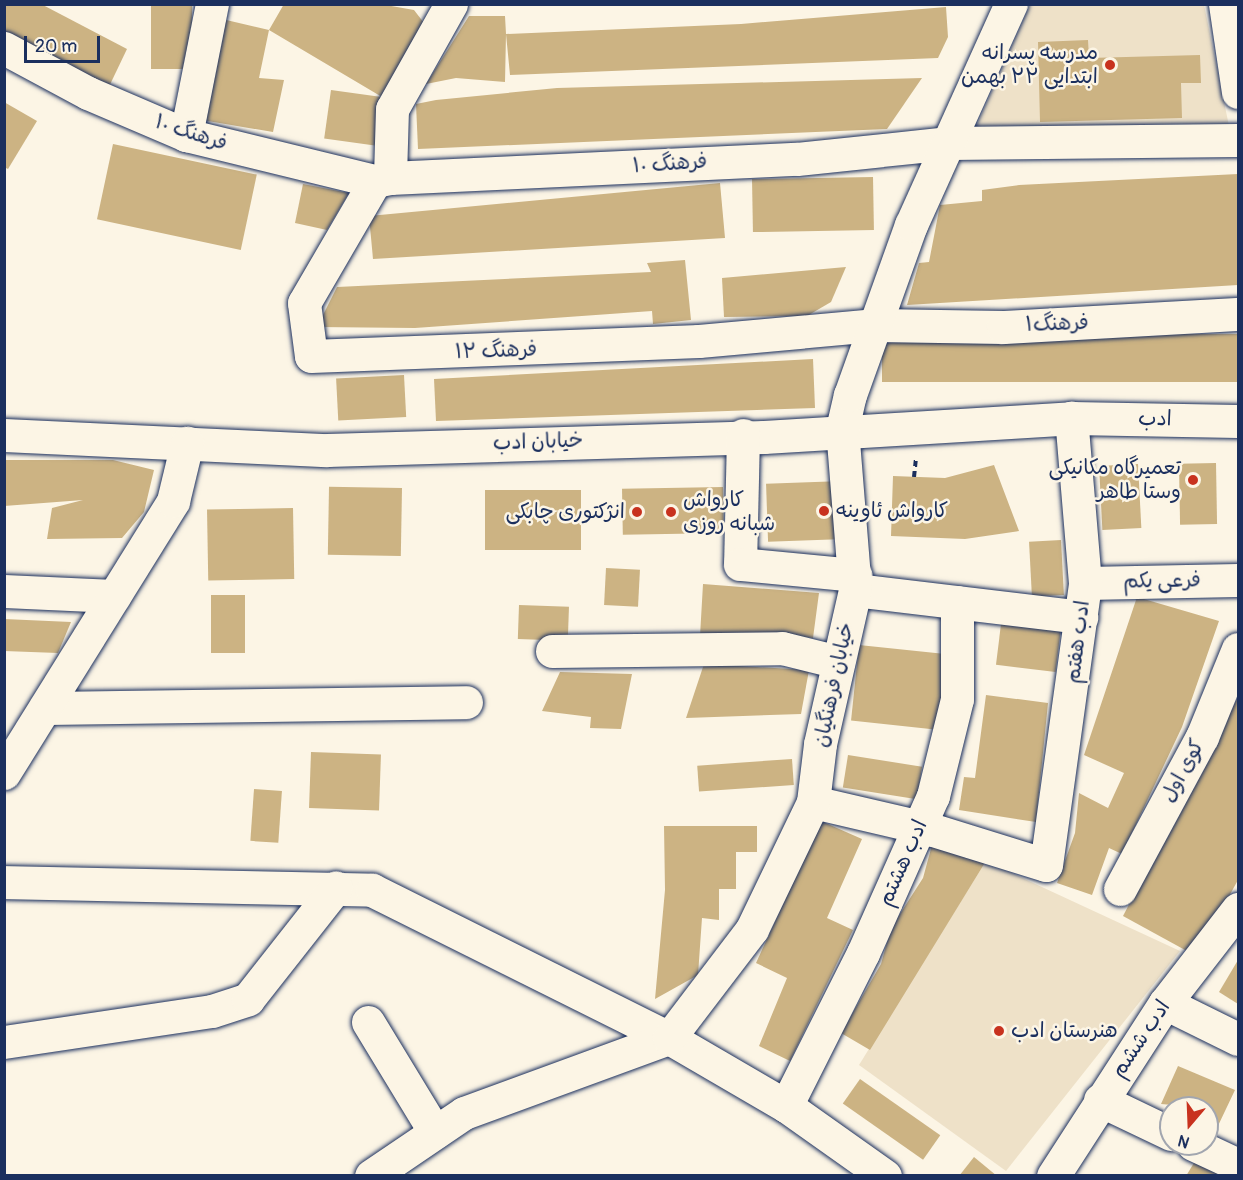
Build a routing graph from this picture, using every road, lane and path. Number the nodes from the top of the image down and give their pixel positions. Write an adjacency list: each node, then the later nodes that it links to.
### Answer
1 (212, 4): 7 (street)
2 (1011, 4): 9 (street)
3 (1225, 4): 6 (street)
4 (447, 6): 10 (street)
5 (4, 48): 7 (street, فرهنگ ۱۰)
6 (1239, 92)
7 (186, 135): 10 (street, فرهنگ ۱۰)
8 (1239, 140): 9 (street, فرهنگ ۱۰)
9 (949, 143): 10 (street, فرهنگ ۱۰); 12 (street)
10 (383, 180): 12 (street, فرهنگ ۱۲)
11 (1239, 314): 12 (street, فرهنگ۱)
12 (876, 325): 15 (street)
13 (1071, 418): 14 (street, ادب); 15 (street, خیابان ادب); 21 (street, ادب هفتم)
14 (1239, 421)
15 (842, 429): 17 (street, خیابان ادب); 20 (street, خیابان فرهنگیان)
16 (4, 435): 18 (street, خیابان ادب)
17 (743, 435): 18 (street, خیابان ادب); 20 (street)
18 (187, 443): 23 (street)
19 (1239, 580): 21 (street, فرعی یکم)
20 (855, 583): 24 (street); 28 (street, خیابان فرهنگیان)
21 (1085, 583): 25 (street, ادب هفتم)
22 (4, 591): 23 (street)
23 (114, 596): 30 (street)
24 (957, 602): 25 (street); 33 (street, ادب هشتم)
25 (1081, 617): 33 (street, ادب هفتم)
26 (1239, 649): 36 (street, کوی اول)
27 (552, 651): 28 (street)
28 (838, 662): 32 (street, خیابان فرهنگیان)
29 (466, 702): 30 (street)
30 (45, 708): 31 (street)
31 (4, 772)
32 (813, 802): 33 (street); 40 (street, خیابان فرهنگیان)
33 (917, 826): 44 (street, ادب هشتم)
34 (4, 882): 35 (street)
35 (336, 887): 40 (street); 42 (street)
36 (1120, 889)
37 (1239, 909): 38 (street, ادب ششم)
38 (1165, 1003): 41 (street); 43 (street, ادب ششم)
39 (368, 1022): 46 (street)
40 (669, 1038): 44 (street); 46 (street)
41 (1239, 1039)
42 (4, 1042)
43 (1100, 1100): 45 (street); 51 (street, ادب ششم)
44 (786, 1106): 50 (street)
45 (1159, 1128)
46 (435, 1132): 49 (street)
47 (1219, 1156): 48 (street)
48 (1239, 1165)
49 (371, 1176)
50 (885, 1176)
51 (1053, 1176)

